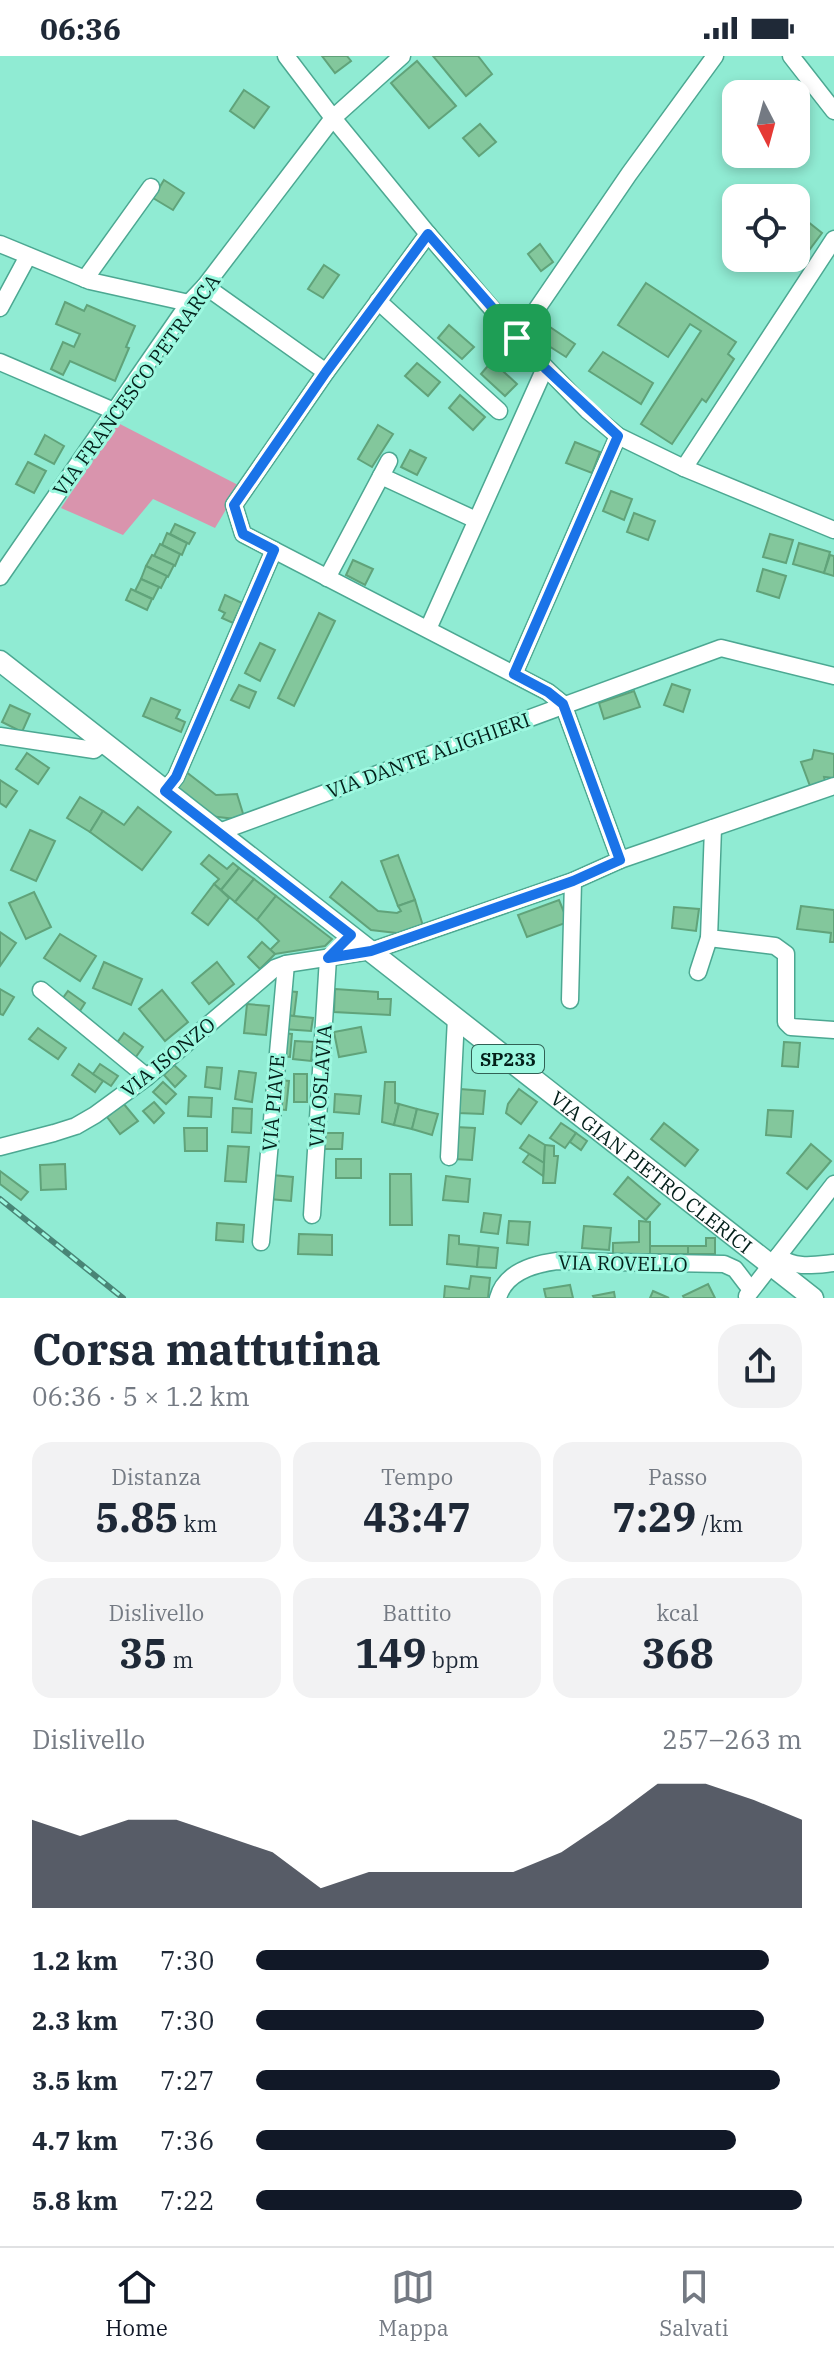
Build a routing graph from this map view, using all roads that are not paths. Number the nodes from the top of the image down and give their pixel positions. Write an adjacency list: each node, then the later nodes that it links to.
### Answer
1 (402, 56): 6 (street, VIA FRANCESCO PETRARCA)
2 (715, 56): 17 (street)
3 (791, 56): 5 (street)
4 (285, 57): 6 (street)
5 (834, 111)
6 (333, 118): 8 (street); 13 (street, VIA FRANCESCO PETRARCA)
7 (151, 187): 12 (street)
8 (428, 234): 14 (street); 17 (street)
9 (834, 239): 24 (street)
10 (0, 244): 11 (street)
11 (28, 256): 12 (street); 16 (street)
12 (85, 279): 15 (street)
13 (205, 286): 15 (street, VIA FRANCESCO PETRARCA); 20 (street)
14 (378, 301): 20 (street); 22 (street)
15 (189, 303): 21 (street, VIA FRANCESCO PETRARCA)
16 (0, 308)
17 (517, 338): 19 (street)
18 (0, 362): 21 (street)
19 (545, 368): 23 (street); 25 (street)
20 (326, 372): 27 (street)
21 (114, 411): 28 (street, VIA FRANCESCO PETRARCA)
22 (499, 411)
23 (618, 436): 24 (street); 32 (street)
24 (684, 468): 26 (street)
25 (476, 520): 29 (street); 30 (street)
26 (834, 530)
27 (274, 550): 29 (street); 38 (street)
28 (0, 577)
29 (327, 578): 30 (street)
30 (428, 629): 32 (street)
31 (0, 661): 36 (main road, VIA GIAN PIETRO CLERICI / SP233)
32 (514, 674): 34 (street)
33 (834, 676): 34 (street, VIA DANTE ALIGHIERI)
34 (563, 704): 39 (street, VIA DANTE ALIGHIERI); 43 (street)
35 (0, 736): 36 (street)
36 (103, 743): 38 (main road, VIA GIAN PIETRO CLERICI / SP233)
37 (834, 786): 40 (street, VIA ISONZO)
38 (165, 791): 41 (main road, VIA GIAN PIETRO CLERICI / SP233)
39 (252, 821): 41 (street, VIA DANTE ALIGHIERI); 42 (street)
40 (713, 828): 43 (street, VIA ISONZO); 46 (street)
41 (219, 832): 42 (main road, VIA GIAN PIETRO CLERICI / SP233)
42 (244, 852): 45 (main road, VIA GIAN PIETRO CLERICI / SP233)
43 (620, 860): 44 (street, VIA ISONZO)
44 (573, 881): 47 (street, VIA ISONZO); 52 (street)
45 (351, 935): 47 (main road, VIA GIAN PIETRO CLERICI / SP233); 48 (street)
46 (709, 938): 50 (street); 54 (street)
47 (371, 951): 48 (street, VIA ISONZO); 53 (main road, VIA GIAN PIETRO CLERICI / SP233)
48 (328, 958): 49 (street, VIA ISONZO); 59 (street, VIA OSLAVIA)
49 (286, 964): 55 (street, VIA ISONZO); 60 (street, VIA PIAVE)
50 (698, 972)
51 (41, 990): 55 (street)
52 (570, 1000)
53 (456, 1018): 57 (street); 62 (main road, VIA GIAN PIETRO CLERICI / SP233)
54 (834, 1030)
55 (147, 1077): 56 (street, VIA ISONZO)
56 (0, 1147)
57 (449, 1157)
58 (834, 1184): 62 (street)
59 (312, 1215)
60 (261, 1242)
61 (834, 1263): 62 (street)
62 (761, 1278): 63 (street, VIA ROVELLO); 64 (main road, VIA GIAN PIETRO CLERICI / SP233)
63 (498, 1298)
64 (813, 1298)

